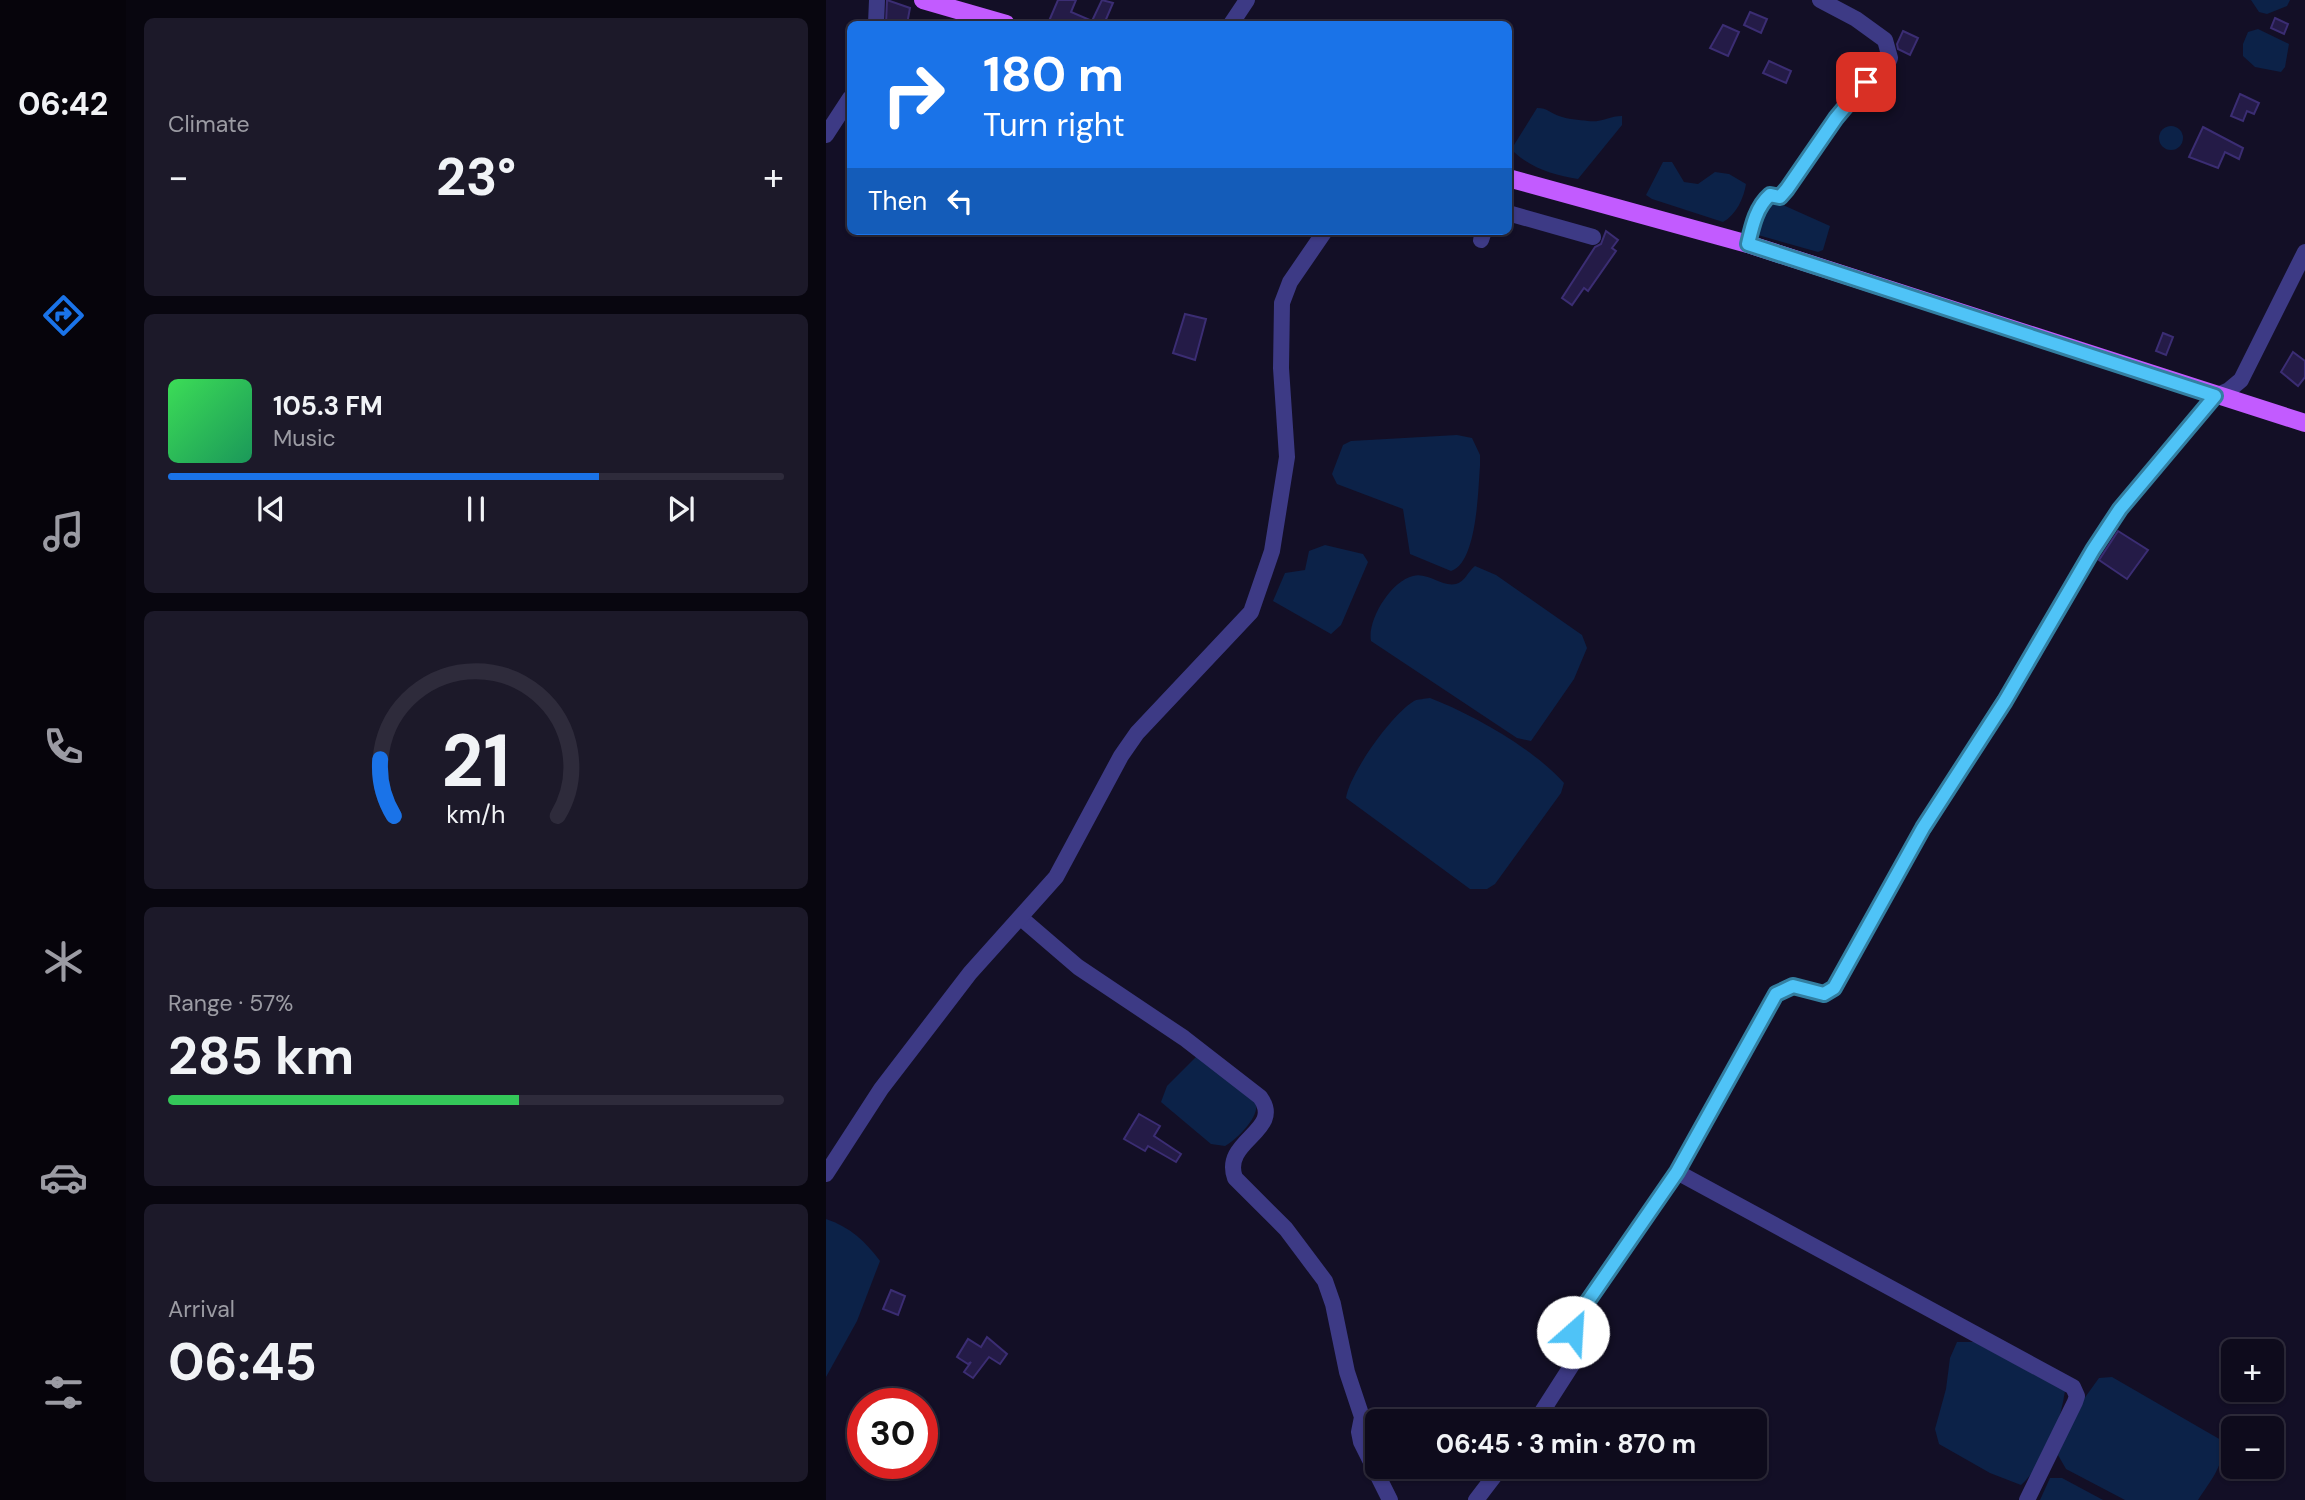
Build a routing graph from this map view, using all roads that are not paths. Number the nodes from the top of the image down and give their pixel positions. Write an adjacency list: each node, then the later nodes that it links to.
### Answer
1 (877, 0): 5 (street)
2 (923, 0): 6 (main road)
3 (1247, 0): 7 (street)
4 (1820, 0): 14 (street)
5 (876, 21)
6 (996, 21)
7 (1233, 21)
8 (847, 103): 9 (street)
9 (826, 135)
10 (1512, 179): 14 (main road)
11 (1512, 213): 13 (street)
12 (1322, 235): 18 (street)
13 (1593, 237)
14 (1748, 244): 16 (main road)
15 (2305, 253): 16 (street)
16 (2215, 396): 17 (main road); 19 (street)
17 (2305, 423)
18 (1021, 918): 20 (street); 23 (street)
19 (1677, 1172): 21 (street); 25 (street)
20 (826, 1174)
21 (1544, 1409)
22 (1492, 1479): 24 (street)
23 (1390, 1500)
24 (1476, 1500)
25 (2026, 1500)

